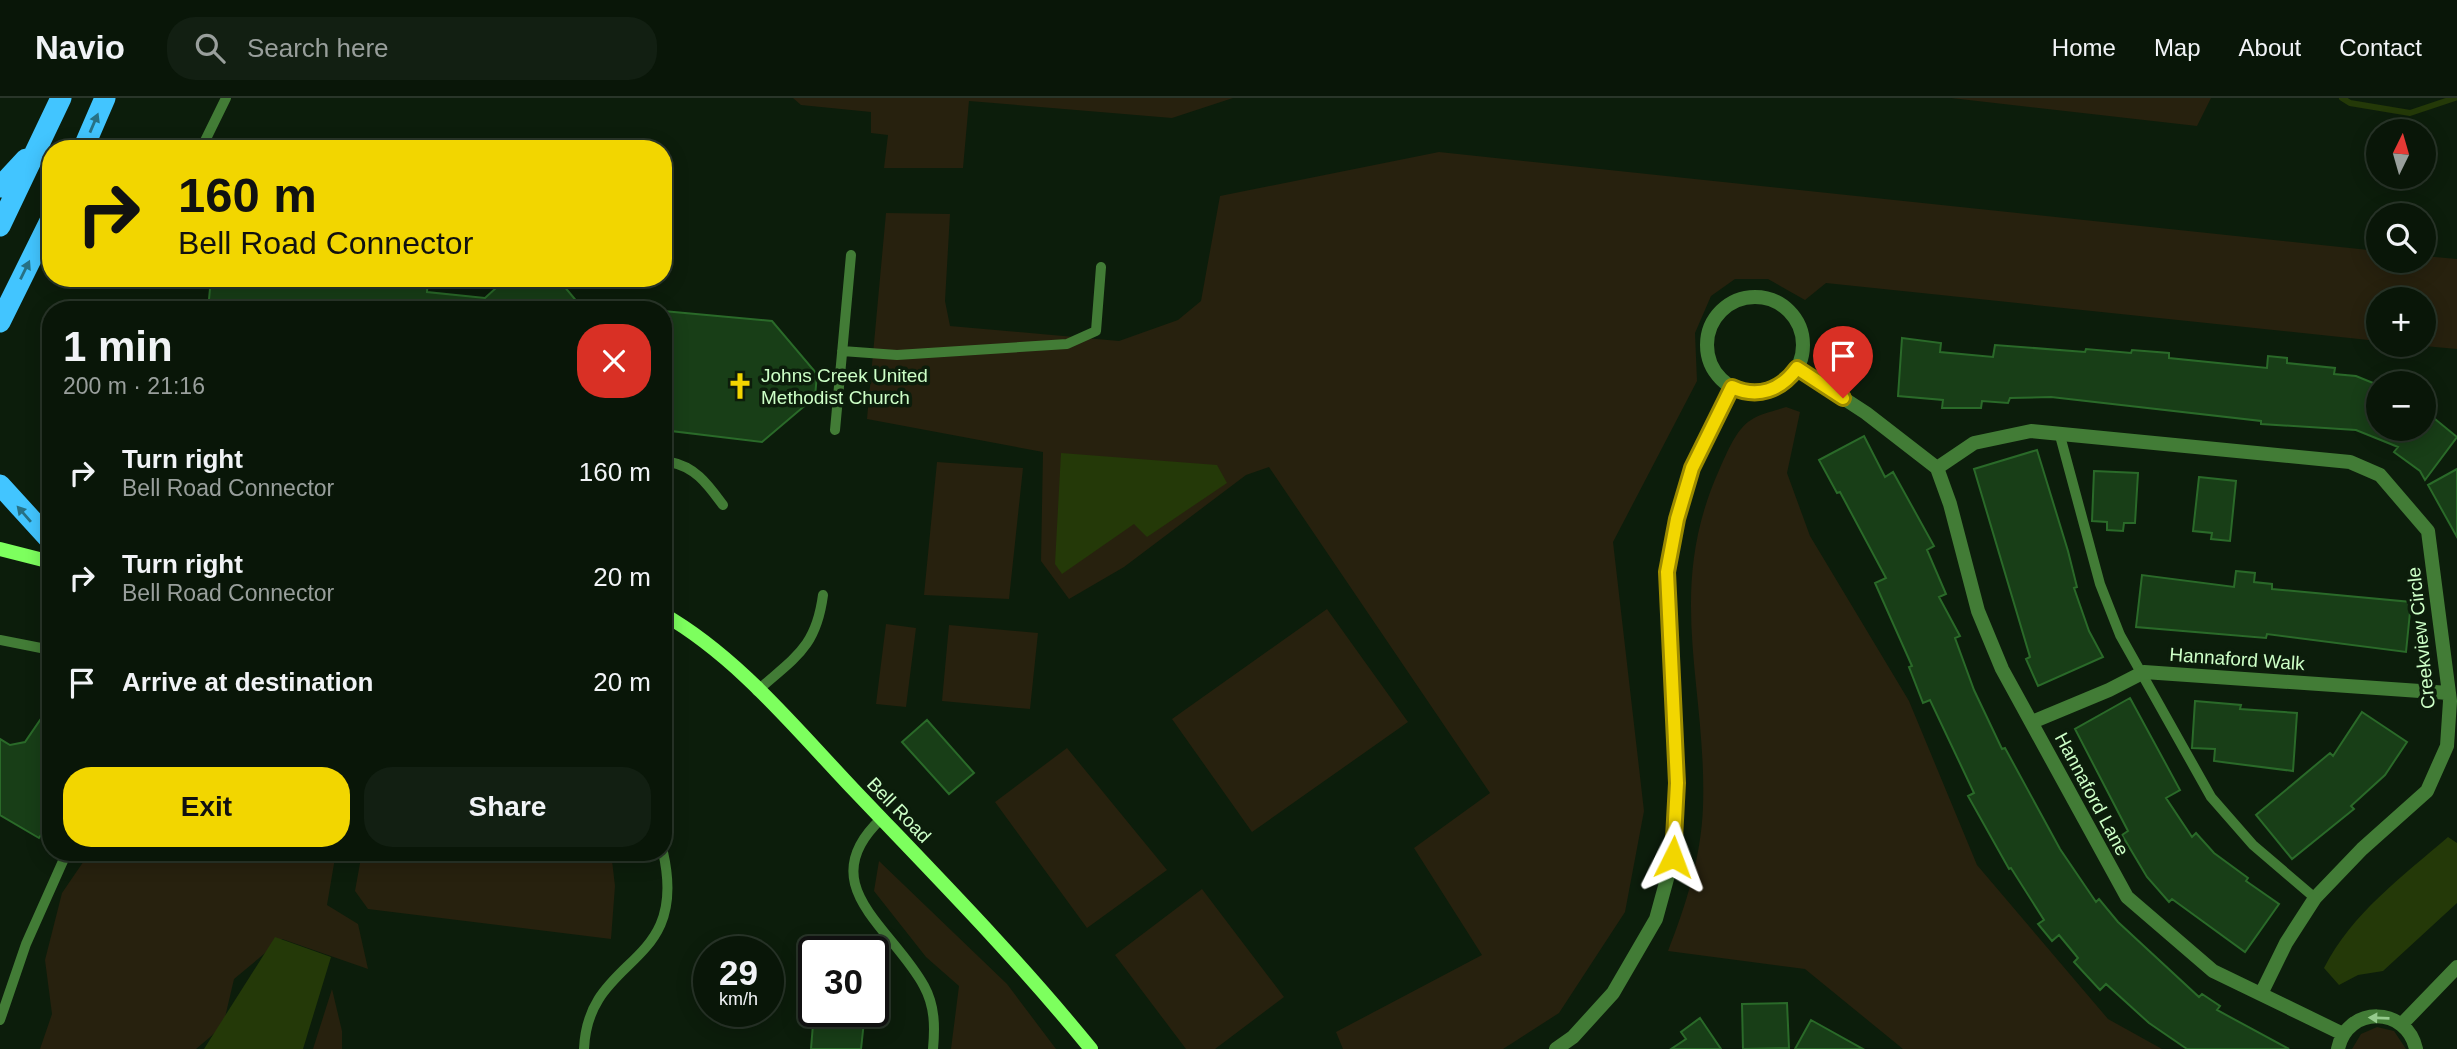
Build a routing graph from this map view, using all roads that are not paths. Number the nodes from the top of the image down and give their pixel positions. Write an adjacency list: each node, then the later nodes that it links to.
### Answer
1 (61, 98): 6 (highway)
2 (105, 98): 4 (highway, one-way to 2)
3 (226, 98): 5 (lane)
4 (87, 140)
5 (206, 140)
6 (39, 145): 7 (highway); 8 (highway)
7 (0, 187)
8 (0, 226)
9 (42, 237): 12 (highway, one-way to 9)
10 (851, 255): 13 (lane)
11 (1101, 267): 13 (lane)
12 (0, 322)
13 (842, 351): 16 (lane)
14 (1797, 368): 15 (street); 15 (street); 19 (street)
15 (1732, 387): 45 (street)
16 (835, 430)
17 (2059, 432): 19 (street, Creekview Circle); 29 (lane); 31 (street, Creekview Circle)
18 (672, 462): 21 (lane)
19 (1937, 468): 32 (street, Hannaford Lane)
20 (0, 485): 22 (highway, one-way to 20)
21 (723, 505)
22 (42, 531)
23 (0, 549): 24 (street)
24 (42, 560)
25 (823, 595): 30 (lane)
26 (672, 620): 30 (street, Bell Road)
27 (0, 640): 28 (lane)
28 (42, 648)
29 (2141, 673): 31 (street, Hannaford Walk); 32 (street, Hannaford Walk); 36 (lane)
30 (757, 691): 33 (street, Bell Road)
31 (2449, 693): 36 (street, Creekview Circle)
32 (2032, 722): 38 (street, Hannaford Lane)
33 (881, 818): 43 (lane); 44 (street, Bell Road)
34 (63, 861): 39 (lane)
35 (664, 861): 42 (lane)
36 (2315, 898): 38 (street, Creekview Circle)
37 (2457, 967): 40 (street)
38 (2261, 994): 41 (street, Hannaford Lane)
39 (0, 1020)
40 (2402, 1024): 41 (street, one-way to 41); 47 (street)
41 (2343, 1034): 46 (street)
42 (584, 1049)
43 (933, 1049)
44 (1091, 1049)
45 (1556, 1049)
46 (2338, 1049)
47 (2416, 1049)

